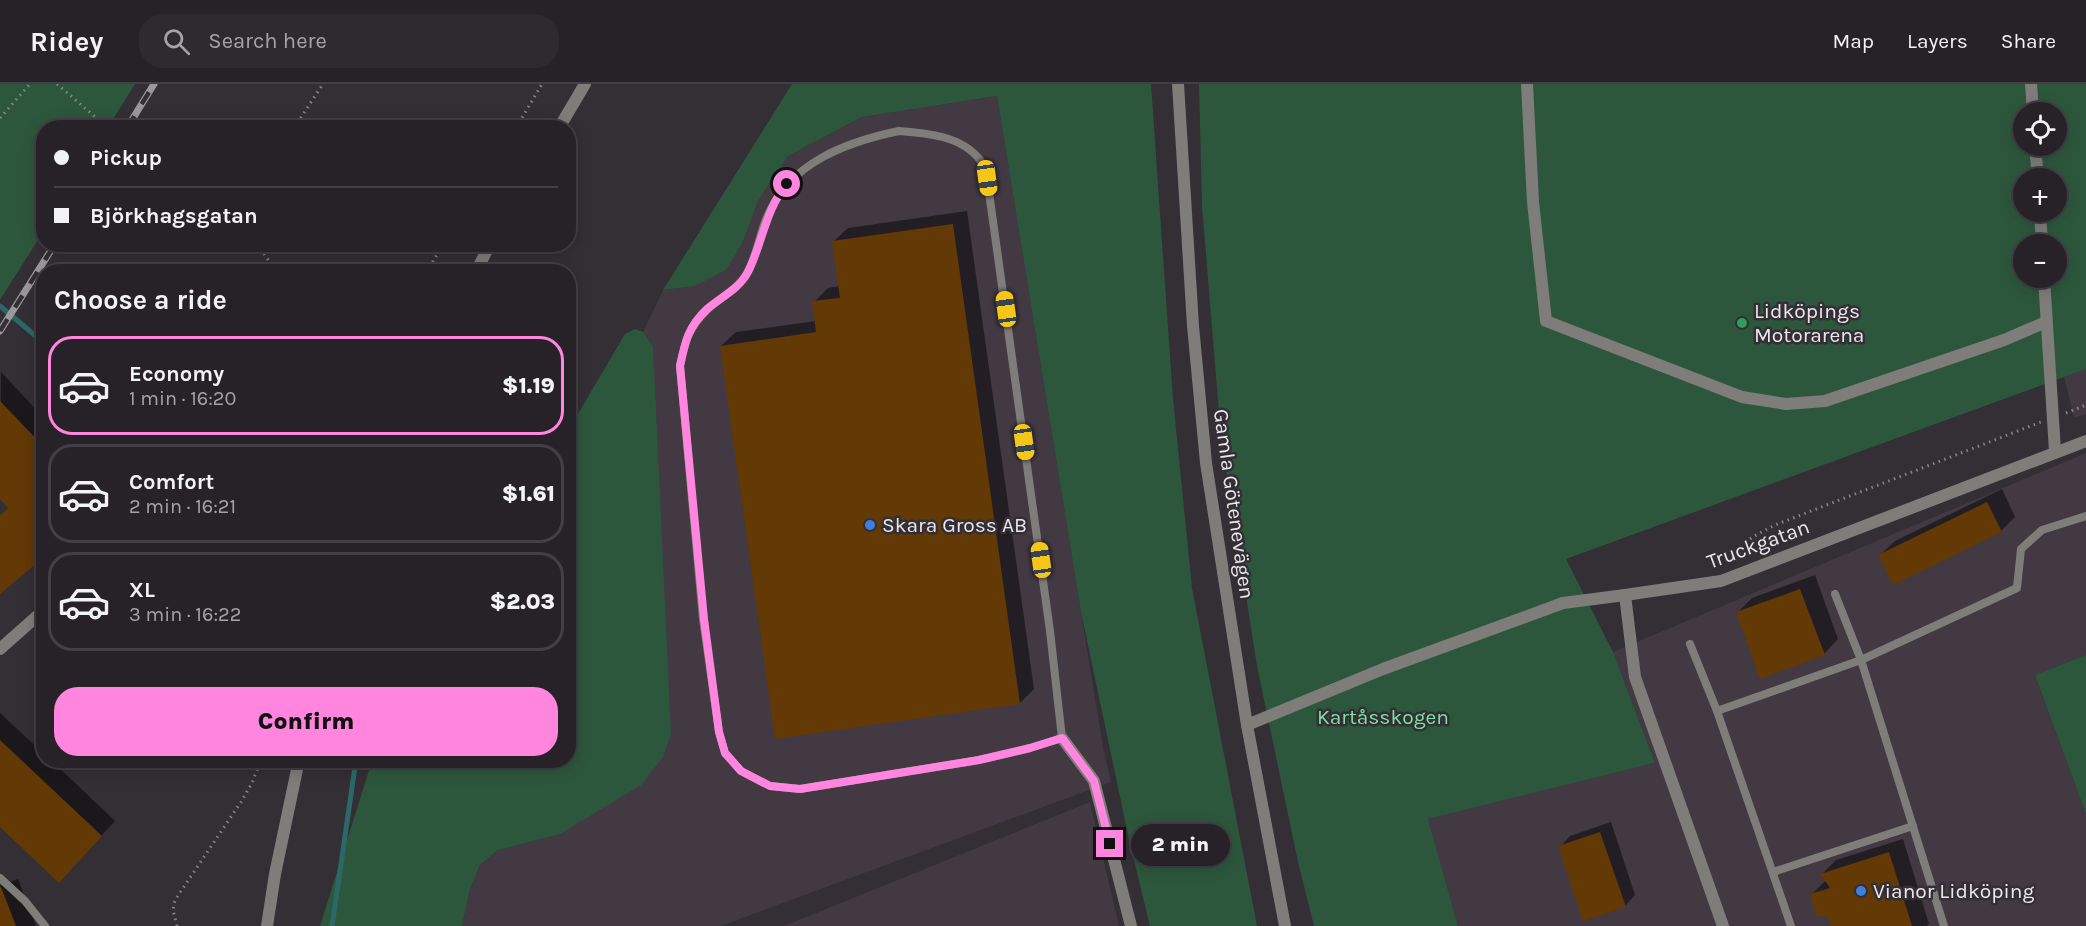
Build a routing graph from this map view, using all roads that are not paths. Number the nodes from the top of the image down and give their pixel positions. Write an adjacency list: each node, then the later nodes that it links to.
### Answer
1 (585, 84): 6 (street)
2 (1178, 84): 19 (street, Gamla Götenevägen)
3 (1527, 84): 8 (street)
4 (2031, 84): 5 (street)
5 (2032, 102)
6 (564, 120)
7 (2044, 288): 8 (street)
8 (2046, 322): 10 (street)
9 (2086, 441): 10 (street, Truckgatan)
10 (2055, 451): 13 (street, Truckgatan)
11 (2086, 516): 17 (lane)
12 (1835, 594): 17 (lane)
13 (1625, 595): 19 (street, Truckgatan); 29 (street)
14 (36, 617): 16 (street)
15 (1690, 644): 18 (lane)
16 (0, 649)
17 (1862, 660): 18 (lane); 22 (lane)
18 (1717, 711): 23 (lane)
19 (1247, 725): 28 (street, Gamla Götenevägen)
20 (1062, 738): 20 (lane); 27 (street)
21 (297, 768): 26 (street)
22 (1913, 826): 23 (lane); 31 (lane)
23 (1773, 872): 30 (lane)
24 (0, 879): 25 (lane)
25 (45, 926)
26 (267, 926)
27 (1131, 926)
28 (1285, 926)
29 (1723, 926)
30 (1791, 926)
31 (1944, 926)

